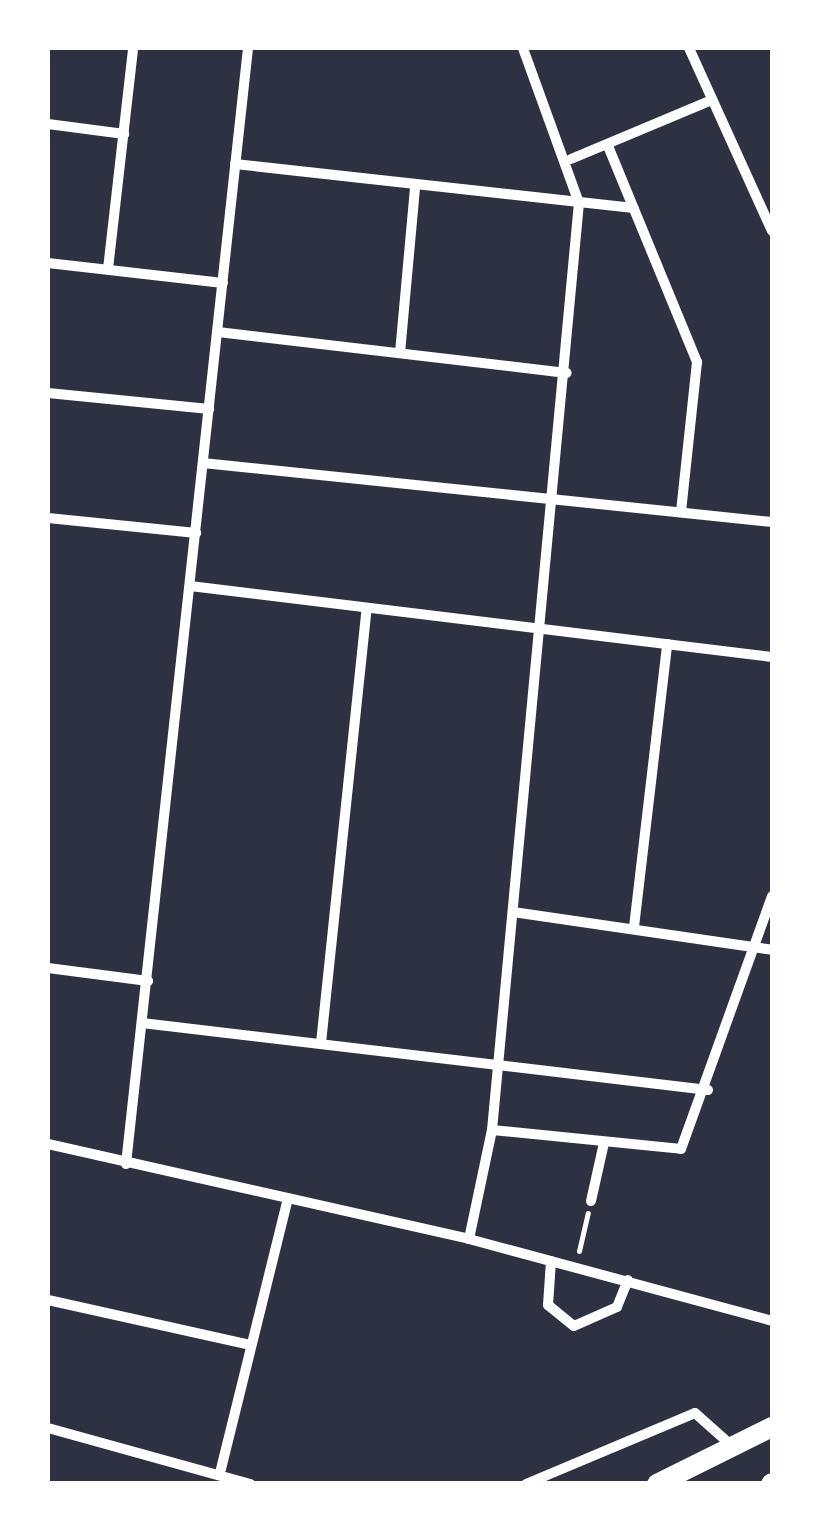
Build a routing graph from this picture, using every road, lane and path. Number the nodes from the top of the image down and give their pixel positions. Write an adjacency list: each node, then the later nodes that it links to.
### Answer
1 (133, 48): 7 (street)
2 (248, 48): 10 (street)
3 (522, 48): 9 (street)
4 (688, 48): 5 (street)
5 (712, 100): 8 (street); 14 (street)
6 (48, 124): 7 (street)
7 (124, 134): 16 (street)
8 (608, 146): 9 (street); 13 (street)
9 (571, 159): 12 (street)
10 (236, 164): 11 (street); 17 (street)
11 (415, 188): 12 (street); 19 (street)
12 (580, 204): 13 (street); 20 (street)
13 (634, 208): 25 (street)
14 (772, 231)
15 (48, 263): 16 (street)
16 (108, 269): 17 (street)
17 (223, 283): 18 (street)
18 (218, 332): 19 (street); 22 (street)
19 (400, 353): 20 (street)
20 (568, 374): 24 (street)
21 (48, 393): 22 (street)
22 (209, 408): 23 (street)
23 (203, 463): 24 (street); 28 (street)
24 (556, 500): 25 (street); 31 (street)
25 (681, 512): 27 (street)
26 (48, 518): 28 (street)
27 (772, 522)
28 (196, 533): 29 (street)
29 (190, 586): 30 (street); 40 (street)
30 (367, 608): 31 (street); 42 (street)
31 (542, 630): 32 (street); 35 (street)
32 (667, 644): 33 (street); 36 (street)
33 (772, 657)
34 (772, 896): 37 (street)
35 (513, 912): 36 (street); 43 (street)
36 (634, 927): 37 (street)
37 (757, 947): 38 (street); 44 (street)
38 (772, 950)
39 (48, 968): 40 (street)
40 (148, 980): 41 (street)
41 (142, 1023): 42 (street); 48 (street)
42 (321, 1043): 43 (street)
43 (497, 1066): 44 (street); 45 (street)
44 (708, 1090): 46 (street)
45 (492, 1130): 46 (street); 51 (street)
46 (604, 1143): 50 (street)
47 (48, 1144): 48 (street)
48 (126, 1164): 49 (street)
49 (288, 1198): 51 (street); 57 (street)
50 (591, 1200): 53 (path)
51 (468, 1239): 52 (street)
52 (551, 1261): 53 (street); 54 (street)
53 (576, 1268): 54 (street)
54 (628, 1280): 56 (street)
55 (48, 1300): 57 (street)
56 (772, 1321)
57 (251, 1345): 61 (street)
58 (772, 1427): 60 (main road)
59 (48, 1428): 61 (street)
60 (732, 1446): 63 (street); 64 (main road)
61 (221, 1469): 62 (street)
62 (250, 1484)
63 (526, 1484)
64 (657, 1484)

